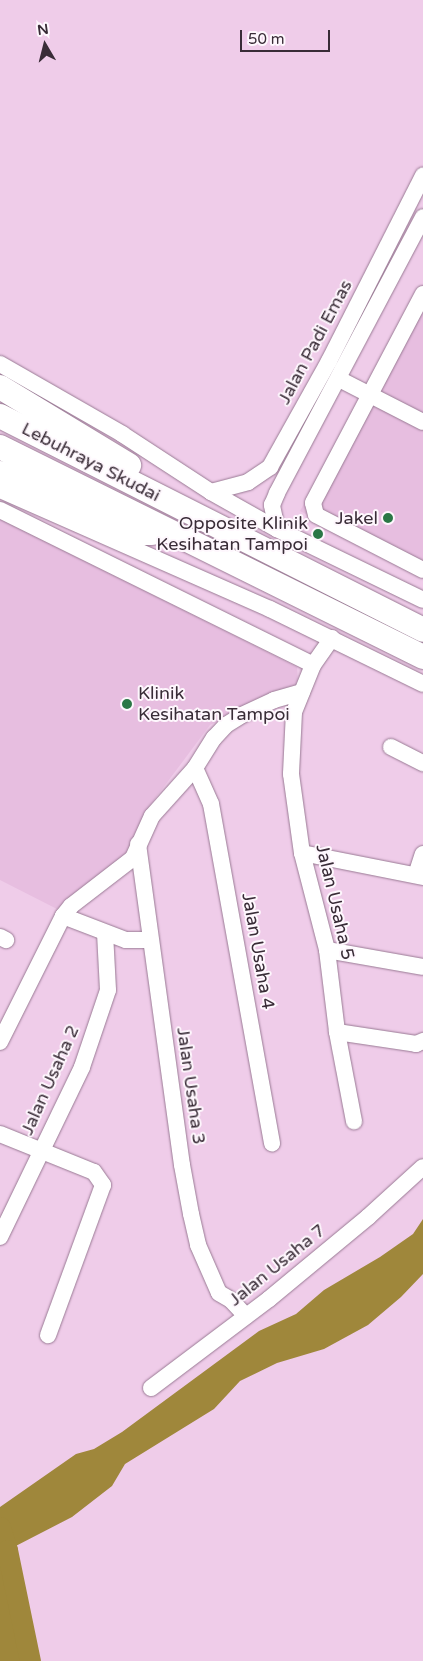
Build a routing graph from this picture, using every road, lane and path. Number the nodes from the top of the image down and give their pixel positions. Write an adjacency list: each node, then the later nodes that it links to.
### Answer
1 (423, 176): 13 (street, Jalan Padi Emas)
2 (423, 217): 5 (street)
3 (423, 294): 7 (street)
4 (0, 364): 13 (street)
5 (339, 379): 7 (street); 17 (street)
6 (0, 387): 15 (highway)
7 (370, 395): 9 (street); 20 (street)
8 (0, 416): 15 (highway, Lebuhraya Skudai)
9 (423, 422)
10 (0, 447): 18 (highway, Lebuhraya Skudai)
11 (0, 473): 18 (highway)
12 (0, 490): 16 (street)
13 (211, 492): 17 (street)
14 (0, 510): 19 (street)
15 (208, 521): 22 (highway, Lebuhraya Skudai)
16 (85, 526): 19 (street); 23 (street)
17 (277, 529): 21 (street)
18 (169, 533): 24 (highway, Lebuhraya Skudai)
19 (75, 548): 25 (street)
20 (423, 570)
21 (423, 600)
22 (423, 630)
23 (332, 638): 25 (street, Jalan Usaha 5); 26 (street)
24 (423, 657)
25 (312, 666): 27 (street, Jalan Usaha 5)
26 (423, 684)
27 (302, 692): 30 (street); 32 (street, Jalan Usaha 5)
28 (391, 747): 29 (street)
29 (423, 763)
30 (195, 768): 31 (street); 45 (street, Jalan Usaha 4)
31 (138, 844): 35 (street); 37 (street, Jalan Usaha 3)
32 (302, 853): 34 (street); 38 (street, Jalan Usaha 5)
33 (423, 854): 34 (street)
34 (419, 876)
35 (63, 916): 36 (street); 42 (street)
36 (105, 932): 37 (street); 46 (street, Jalan Usaha 2)
37 (150, 940): 49 (street, Jalan Usaha 3)
38 (327, 950): 39 (street); 40 (street, Jalan Usaha 5)
39 (423, 967)
40 (337, 1032): 41 (street); 43 (street, Jalan Usaha 5)
41 (423, 1041)
42 (0, 1042)
43 (354, 1121)
44 (0, 1134): 46 (street)
45 (272, 1144)
46 (42, 1150): 48 (street, Jalan Usaha 2); 50 (street)
47 (423, 1167): 49 (street, Jalan Usaha 7)
48 (0, 1236)
49 (246, 1316): 51 (street, Jalan Usaha 7)
50 (48, 1335)
51 (151, 1388)

